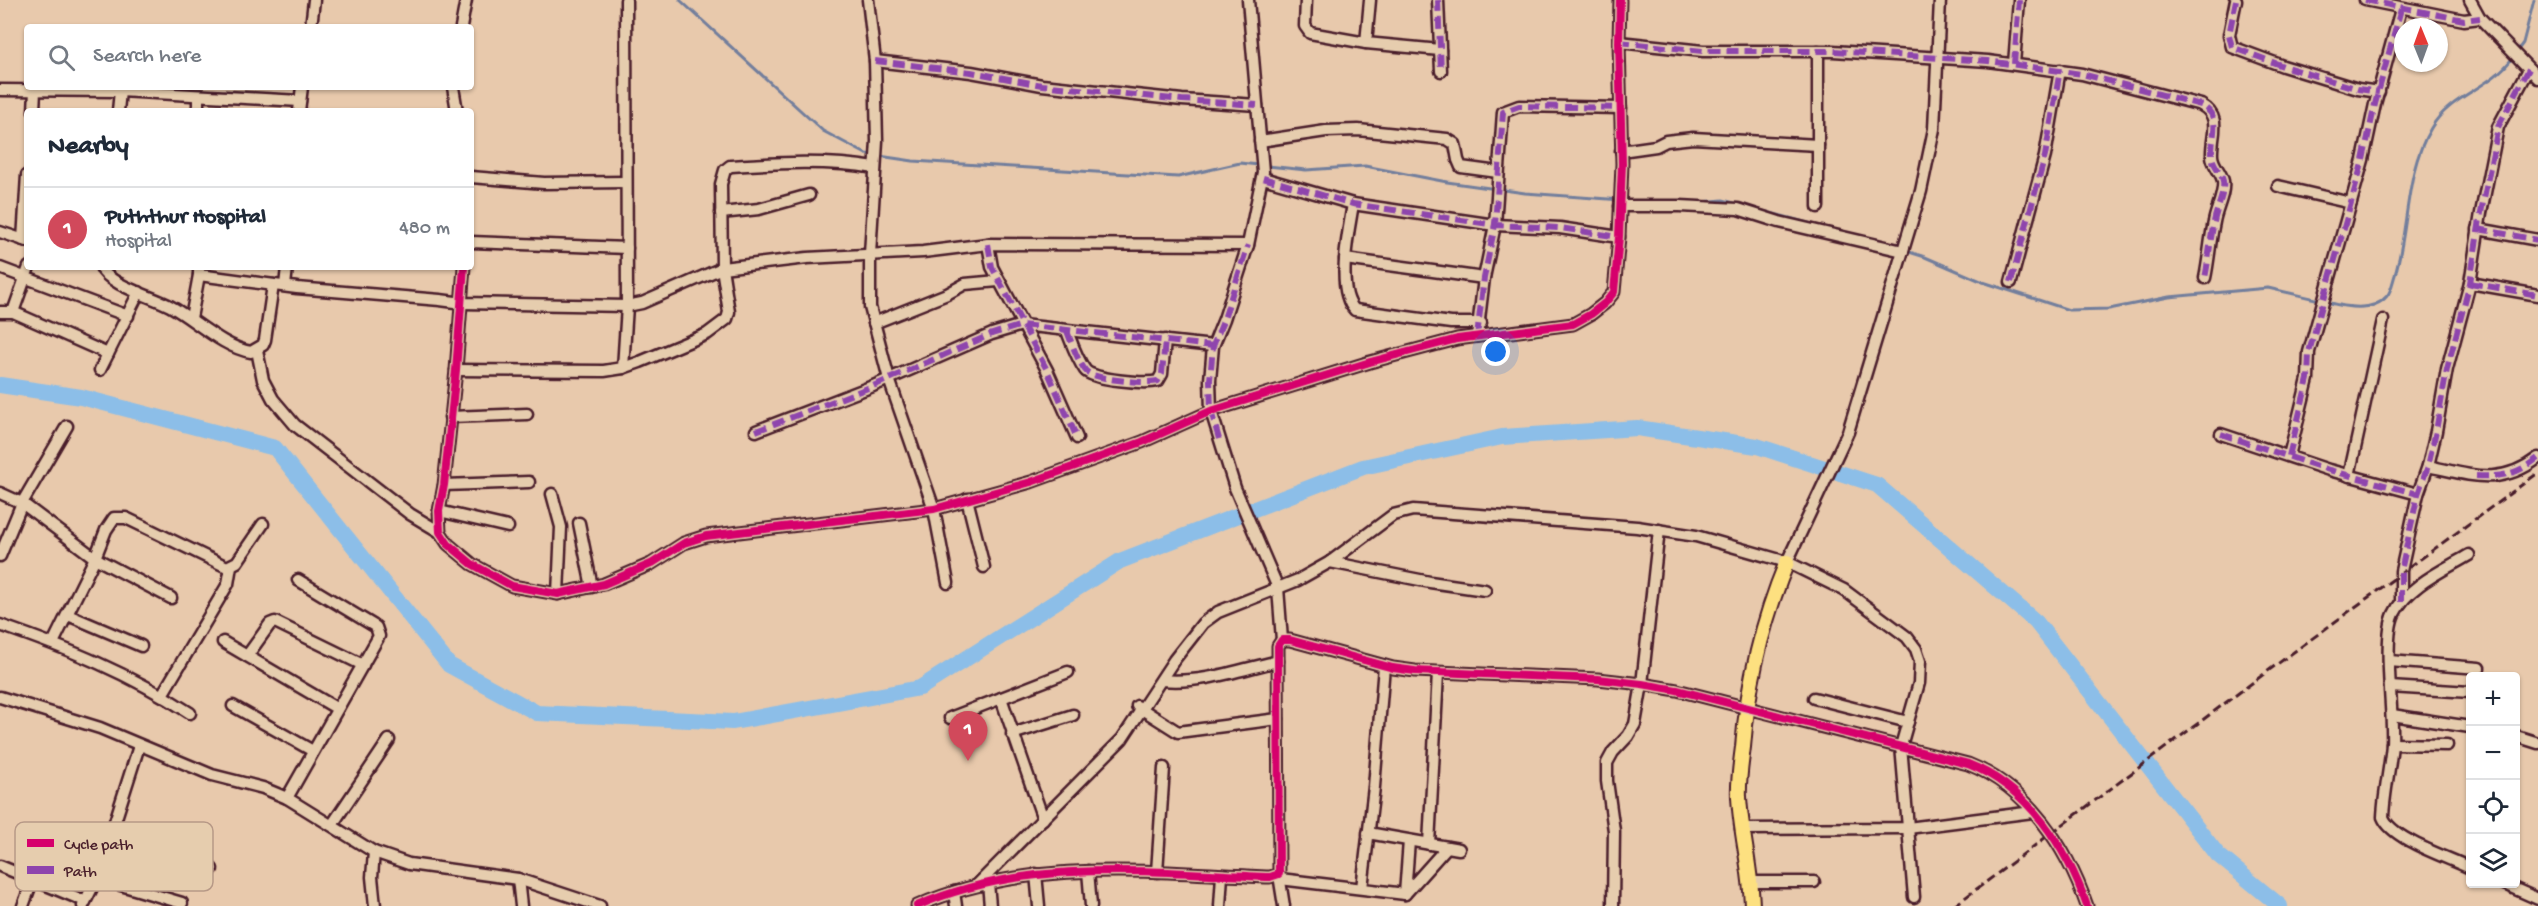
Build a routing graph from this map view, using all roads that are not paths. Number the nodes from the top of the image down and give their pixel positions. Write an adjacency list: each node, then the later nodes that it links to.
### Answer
1 (314, 0): 17 (street)
2 (466, 0): 18 (street)
3 (627, 0): 51 (street)
4 (868, 0): 24 (street)
5 (1248, 0): 37 (street)
6 (1306, 0): 20 (street)
7 (1370, 0): 20 (street)
8 (1438, 0): 21 (street)
9 (1620, 0): 19 (street)
10 (1940, 0): 23 (street)
11 (2019, 0): 25 (street)
12 (2236, 0): 35 (street)
13 (2365, 0): 15 (street)
14 (2470, 0): 16 (street)
15 (2401, 9): 16 (street); 35 (street)
16 (2480, 18): 26 (street)
17 (310, 24)
18 (462, 24)
19 (1619, 42): 22 (street); 43 (street)
20 (1366, 43): 21 (street)
21 (1440, 50): 27 (street)
22 (1818, 51): 23 (street); 45 (street)
23 (1937, 60): 25 (street); 70 (street)
24 (875, 61): 37 (street); 47 (street)
25 (2014, 64): 28 (street)
26 (2526, 67): 29 (street); 60 (street)
27 (1441, 70)
28 (2060, 70): 80 (street); 82 (street)
29 (2538, 78)
30 (0, 90): 31 (street)
31 (35, 90): 34 (street); 39 (street)
32 (302, 90): 38 (street)
33 (454, 90): 42 (street)
34 (120, 92): 36 (street); 40 (street)
35 (2379, 92): 54 (street)
36 (198, 96): 38 (street); 41 (street)
37 (1257, 105): 44 (street)
38 (300, 106)
39 (34, 108)
40 (118, 108)
41 (198, 108)
42 (456, 108)
43 (1621, 108): 46 (street); 49 (street)
44 (1261, 144): 48 (street); 49 (street)
45 (1818, 145): 46 (street); 56 (street)
46 (1621, 151): 57 (street)
47 (876, 165): 58 (street); 69 (street)
48 (1263, 175): 55 (street); 67 (street)
49 (1498, 175): 59 (street)
50 (474, 177): 51 (street)
51 (626, 182): 68 (street)
52 (2278, 186): 54 (street)
53 (809, 195): 58 (street)
54 (2351, 203): 115 (street)
55 (1353, 204): 59 (street); 71 (street)
56 (1818, 207)
57 (1620, 209): 62 (street); 70 (street)
58 (722, 213): 73 (street)
59 (1495, 225): 62 (street); 79 (street)
60 (2478, 229): 64 (street); 83 (street)
61 (0, 232): 63 (street)
62 (1619, 237): 99 (street)
63 (24, 240)
64 (2538, 240)
65 (474, 242): 68 (street)
66 (988, 244): 67 (street); 69 (street); 81 (street)
67 (1248, 245): 101 (street)
68 (627, 248): 89 (street)
69 (870, 254): 73 (street); 95 (street)
70 (1901, 256): 137 (street)
71 (1345, 259): 79 (street); 96 (street)
72 (0, 268): 78 (street)
73 (722, 268): 89 (street); 104 (street)
74 (103, 270): 86 (street)
75 (286, 270): 85 (street)
76 (464, 270): 88 (street)
77 (199, 271): 84 (street); 93 (street)
78 (27, 272): 91 (street); 92 (street)
79 (1484, 278): 96 (street)
80 (2205, 278)
81 (998, 281): 95 (street); 97 (street)
82 (2011, 282)
83 (2470, 283): 87 (street); 117 (street)
84 (273, 285): 85 (street); 102 (street)
85 (285, 286): 88 (street)
86 (139, 292): 92 (street); 93 (street)
87 (2538, 296)
88 (463, 303): 89 (street); 105 (street)
89 (627, 306): 104 (street)
90 (0, 312): 91 (street)
91 (13, 312): 103 (street)
92 (128, 316): 103 (street)
93 (191, 318): 102 (street)
94 (2384, 320): 118 (street)
95 (874, 323): 107 (street)
96 (1480, 324): 99 (street)
97 (1022, 325): 98 (street); 107 (street); 114 (street)
98 (1067, 331): 100 (street); 100 (street)
99 (1477, 336): 108 (street)
100 (1165, 340): 101 (street)
101 (1213, 346): 108 (street)
102 (257, 350): 132 (street)
103 (108, 354): 106 (street)
104 (623, 368): 105 (street)
105 (456, 369): 110 (street)
106 (100, 370)
107 (889, 379): 112 (street); 126 (street)
108 (1211, 411): 124 (street); 143 (street)
109 (527, 414): 110 (street)
110 (450, 417): 120 (street)
111 (68, 426): 125 (street)
112 (756, 431)
113 (2221, 434): 115 (street)
114 (1077, 438)
115 (2289, 456): 118 (street)
116 (2538, 458): 117 (street)
117 (2428, 466): 123 (street)
118 (2349, 476): 123 (street)
119 (530, 482): 120 (street)
120 (444, 485): 127 (street)
121 (0, 493): 125 (street)
122 (552, 494): 145 (street)
123 (2418, 494): 147 (street)
124 (967, 499): 126 (street); 139 (street)
125 (22, 503): 134 (street); 135 (street)
126 (934, 509): 141 (street); 142 (street)
127 (439, 511): 130 (street); 132 (street)
128 (579, 523): 142 (street)
129 (263, 524): 138 (street)
130 (508, 527)
131 (1659, 530): 136 (street); 137 (street); 163 (street)
132 (440, 532): 145 (street)
133 (2469, 555): 147 (street)
134 (0, 556)
135 (95, 558): 138 (street); 146 (street); 148 (street)
136 (1330, 562): 143 (street); 144 (street)
137 (1786, 562): 171 (main road); 179 (street)
138 (231, 566): 166 (street)
139 (984, 567)
140 (298, 580): 157 (street)
141 (948, 583)
142 (592, 587): 145 (street)
143 (1278, 588): 150 (street); 162 (street)
144 (1485, 590)
145 (558, 594)
146 (171, 597)
147 (2401, 602): 156 (street)
148 (68, 615): 152 (street); 153 (street)
149 (0, 626): 152 (street)
150 (1282, 640): 155 (street); 158 (street)
151 (223, 642): 154 (street)
152 (53, 644): 166 (street)
153 (141, 646)
154 (248, 656): 157 (street); 172 (street)
155 (1278, 661): 162 (street); 178 (street)
156 (2389, 661): 159 (street); 164 (street)
157 (363, 665): 172 (street)
158 (1384, 666): 161 (street); 198 (street)
159 (2479, 668)
160 (1068, 672): 168 (street)
161 (1438, 673): 163 (street); 200 (street)
162 (1162, 680): 173 (street)
163 (1642, 684): 171 (street); 239 (street)
164 (2391, 687): 165 (street); 176 (street)
165 (2466, 692)
166 (162, 695): 174 (street)
167 (0, 697): 187 (street)
168 (1001, 698): 177 (street); 181 (street)
169 (1814, 698): 179 (street)
170 (233, 706): 189 (street)
171 (1746, 707): 188 (street); 197 (main road)
172 (336, 708): 189 (street)
173 (1139, 708): 178 (street); 193 (street)
174 (190, 713)
175 (1073, 715): 181 (street)
176 (2392, 715): 180 (street); 185 (street)
177 (950, 718)
178 (1278, 719): 211 (street)
179 (1908, 722): 188 (street)
180 (2466, 726)
181 (1012, 734): 193 (street)
182 (2520, 737): 184 (street)
183 (389, 740): 195 (street)
184 (2538, 742)
185 (2392, 744): 186 (street); 205 (street)
186 (2447, 745)
187 (139, 746): 191 (street); 194 (street)
188 (1901, 746): 192 (street); 196 (street)
189 (313, 751): 191 (street)
190 (1164, 768): 208 (street)
191 (287, 798): 195 (street)
192 (2033, 812): 196 (street); 241 (street)
193 (1043, 819): 216 (street)
194 (115, 822)
195 (332, 825): 203 (street)
196 (1908, 828): 197 (street); 224 (street)
197 (1741, 829): 213 (main road)
198 (1368, 833): 199 (street); 217 (street)
199 (1409, 841): 200 (street); 223 (street)
200 (1429, 844): 201 (street)
201 (1447, 847): 202 (street); 223 (street)
202 (1459, 849)
203 (374, 852): 212 (street); 229 (street)
204 (0, 866): 207 (street)
205 (2466, 866)
206 (1088, 871): 208 (street); 209 (street); 236 (street)
207 (15, 872)
208 (1157, 872): 210 (street)
209 (1036, 874): 215 (street); 235 (street)
210 (1222, 875): 211 (street); 237 (street)
211 (1279, 877): 217 (street); 238 (street)
212 (518, 879): 230 (street); 231 (street)
213 (1751, 882): 214 (street); 240 (main road)
214 (1814, 882)
215 (988, 883): 216 (street); 234 (street)
216 (976, 885): 222 (street)
217 (1362, 888): 223 (street)
218 (2513, 888): 225 (street)
219 (29, 891): 228 (street)
220 (57, 891): 227 (street)
221 (141, 891): 226 (street)
222 (954, 892): 232 (street); 233 (street)
223 (1405, 894)
224 (1914, 897)
225 (2538, 899)
226 (182, 903)
227 (84, 904)
228 (23, 906)
229 (375, 906)
230 (521, 906)
231 (600, 906)
232 (917, 906)
233 (956, 906)
234 (990, 906)
235 (1039, 906)
236 (1091, 906)
237 (1220, 906)
238 (1284, 906)
239 (1613, 906)
240 (1752, 906)
241 (2087, 906)

